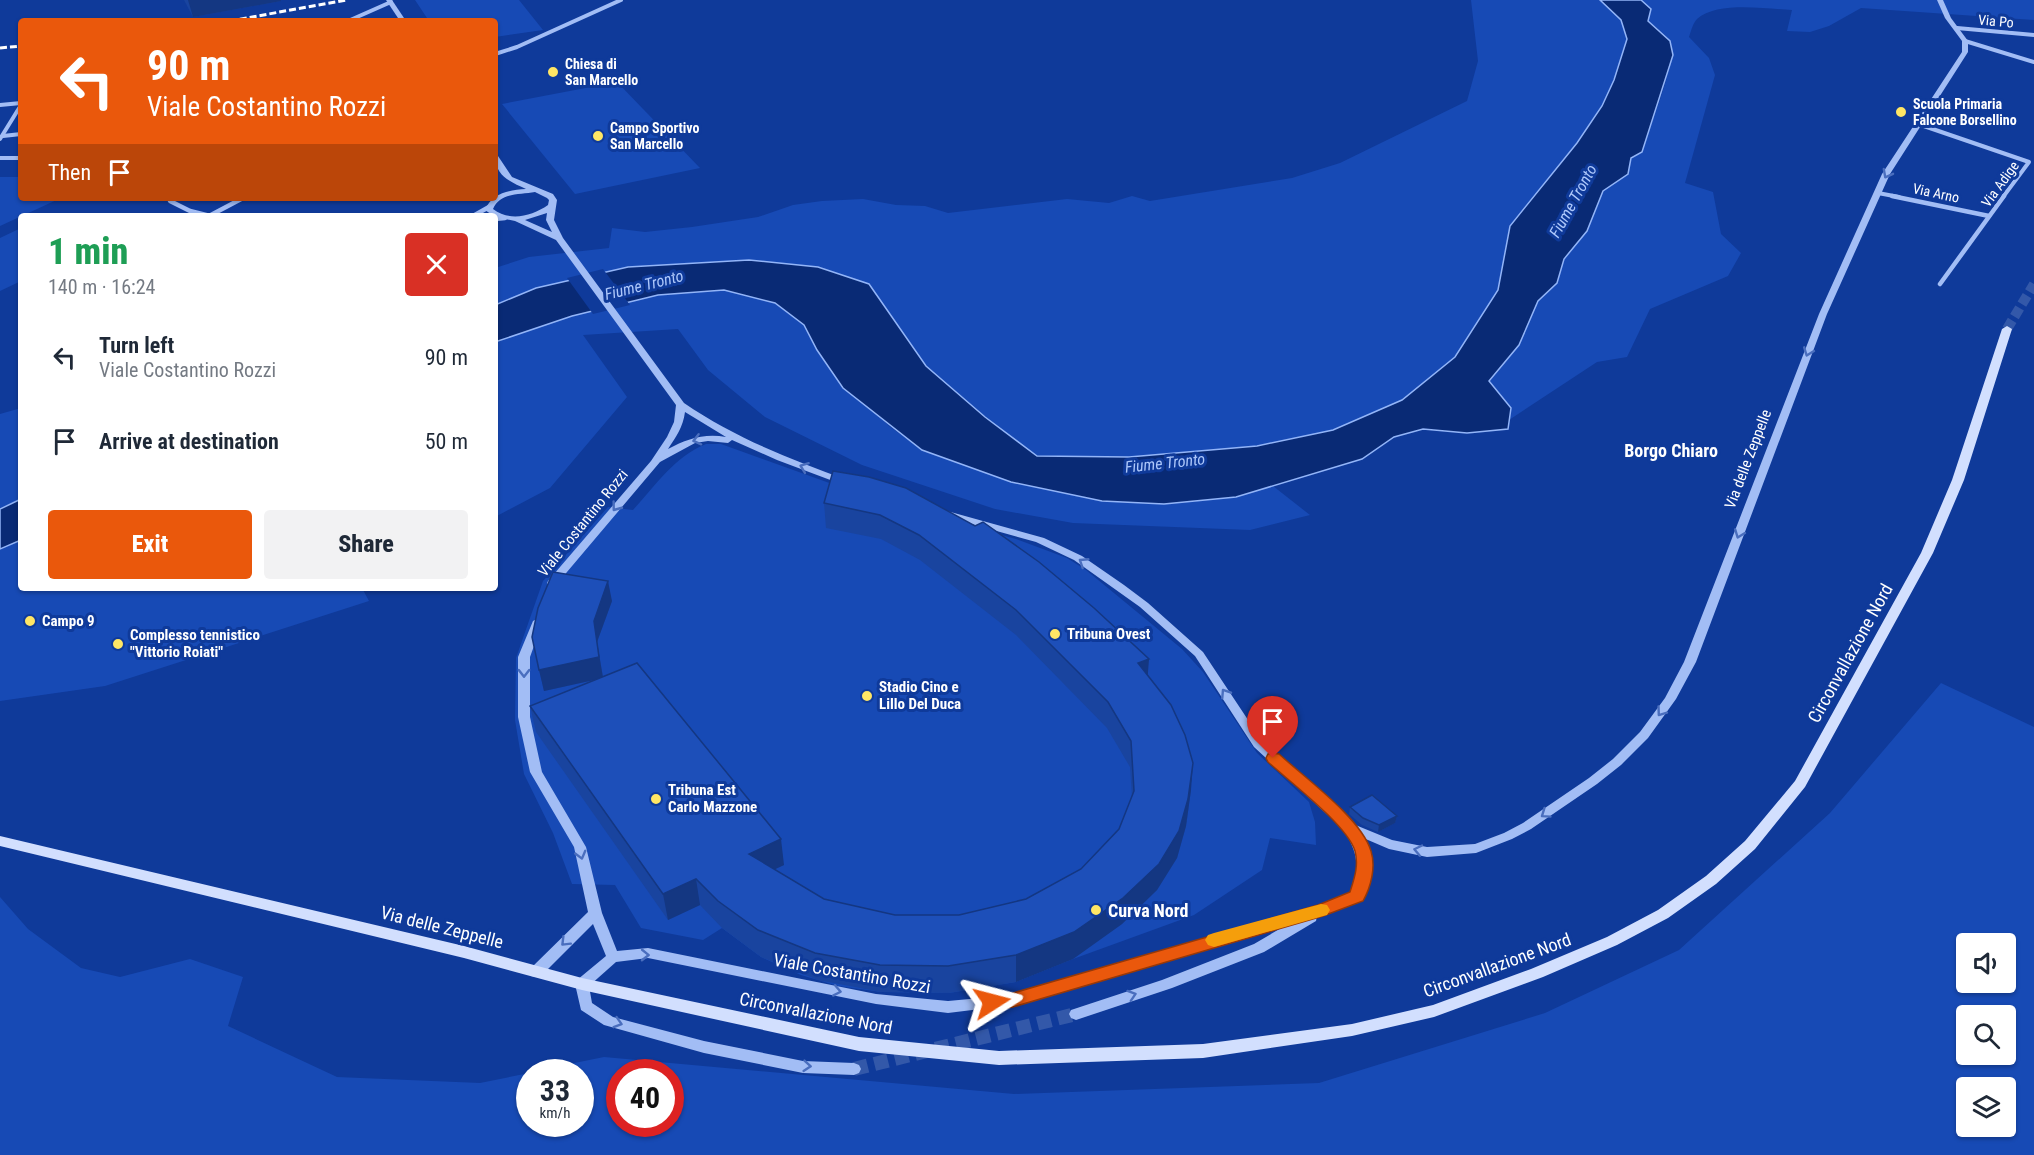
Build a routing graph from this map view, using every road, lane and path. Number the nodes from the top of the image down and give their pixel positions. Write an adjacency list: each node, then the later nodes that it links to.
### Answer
1 (621, 0): 9 (street)
2 (1940, 0): 6 (street)
3 (390, 1): 4 (street); 5 (street)
4 (353, 18)
5 (401, 18)
6 (1957, 28): 7 (street, Via Po); 8 (street)
7 (2034, 35)
8 (1965, 41): 10 (street); 14 (street, Via delle Zeppelle)
9 (498, 53)
10 (2034, 62)
11 (18, 104): 12 (street)
12 (0, 105)
13 (18, 109): 16 (street)
14 (1918, 124): 22 (street, Via delle Zeppelle, one-way to 22); 35 (street, Via Adige)
15 (18, 134): 16 (street)
16 (1, 137)
17 (0, 158): 18 (street)
18 (18, 158)
19 (498, 162): 20 (street)
20 (509, 179): 21 (street, Viale Costantino Rozzi); 23 (street)
21 (538, 192): 23 (street); 29 (street, Viale Costantino Rozzi)
22 (1878, 193): 35 (street, Via Arno); 50 (street, Via delle Zeppelle, one-way to 50)
23 (503, 196): 24 (street)
24 (498, 199)
25 (170, 201): 30 (street)
26 (237, 201): 31 (street)
27 (494, 201): 28 (street)
28 (489, 207): 32 (street); 33 (street)
29 (551, 207): 36 (street); 38 (street, Viale Costantino Rozzi)
30 (197, 213)
31 (215, 213)
32 (478, 213)
33 (492, 213)
34 (498, 215): 36 (street)
35 (1989, 216): 39 (street, Via Adige)
36 (508, 218): 37 (street); 38 (street)
37 (498, 219)
38 (559, 238): 41 (street, Viale Costantino Rozzi)
39 (1940, 284)
40 (2007, 329): 55 (main road, Circonvallazione Nord)
41 (680, 403): 42 (street, Viale Costantino Rozzi); 43 (street, Viale Costantino Rozzi)
42 (745, 444): 43 (street, Viale Costantino Rozzi, one-way to 43); 44 (street, Viale Costantino Rozzi, one-way to 42)
43 (654, 462): 46 (street, Viale Costantino Rozzi, one-way to 46)
44 (853, 485)
45 (933, 511): 48 (street, Viale Costantino Rozzi, one-way to 45)
46 (548, 592)
47 (540, 614): 52 (street, one-way to 52)
48 (1349, 827): 50 (street, Viale Costantino Rozzi, one-way to 48); 51 (street, Viale Costantino Rozzi)
49 (0, 841): 54 (main road, Via delle Zeppelle)
50 (1476, 848)
51 (1323, 910): 53 (street, Viale Costantino Rozzi, one-way to 51); 56 (street, one-way to 51)
52 (595, 913): 53 (street); 54 (street, one-way to 54)
53 (613, 957): 55 (street)
54 (536, 972): 55 (main road, Via delle Zeppelle)
55 (582, 984): 57 (street, one-way to 57)
56 (1076, 1014)
57 (854, 1069)

